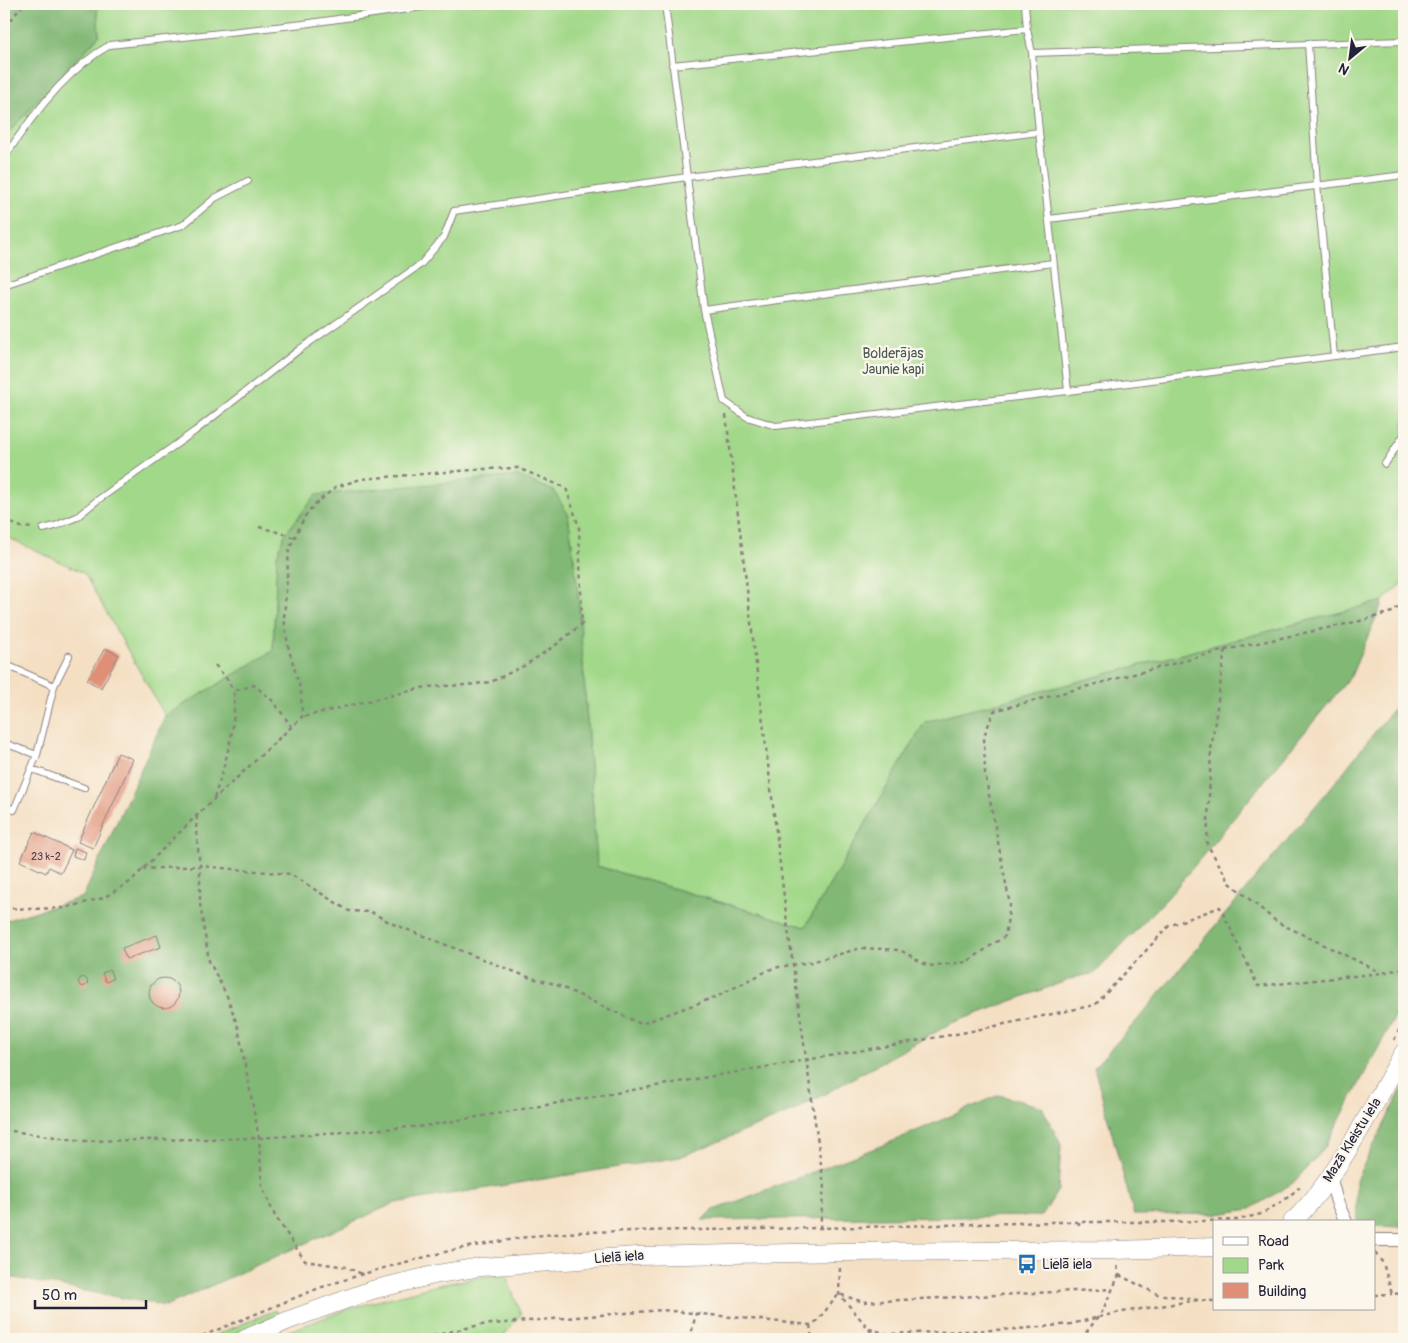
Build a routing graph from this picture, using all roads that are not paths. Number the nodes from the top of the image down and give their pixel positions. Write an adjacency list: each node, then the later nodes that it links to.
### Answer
1 (444, 4): 10 (lane)
2 (665, 4): 8 (lane)
3 (1025, 4): 4 (lane)
4 (1027, 29): 7 (lane); 8 (lane)
5 (1404, 41): 6 (lane)
6 (1308, 43): 7 (lane); 14 (lane)
7 (1032, 53): 9 (lane)
8 (672, 65): 12 (lane)
9 (1039, 132): 12 (lane); 15 (lane)
10 (4, 158)
11 (1404, 175): 14 (lane)
12 (687, 177): 18 (lane); 24 (lane)
13 (248, 180): 17 (lane)
14 (1317, 185): 15 (lane); 20 (lane)
15 (1049, 219): 16 (lane)
16 (1053, 263): 18 (lane); 21 (lane)
17 (4, 285)
18 (704, 310): 21 (lane)
19 (1404, 347): 20 (lane)
20 (1334, 356): 21 (lane)
21 (1068, 391)
22 (1404, 435): 23 (lane)
23 (1385, 464)
24 (43, 529)
25 (69, 656): 27 (lane)
26 (4, 664): 27 (lane)
27 (54, 686): 29 (lane)
28 (4, 743): 29 (lane)
29 (37, 755): 30 (lane)
30 (32, 769): 31 (lane); 32 (lane)
31 (84, 788)
32 (4, 805)
33 (1397, 1049): 34 (main road, Mazā Kleistu iela)
34 (1330, 1176): 35 (main road, Mazā Kleistu iela); 36 (street)
35 (1294, 1220)
36 (1345, 1220)
37 (1376, 1240): 38 (street)
38 (1404, 1240)
39 (1213, 1247): 40 (main road, Lielā iela)
40 (245, 1339)

